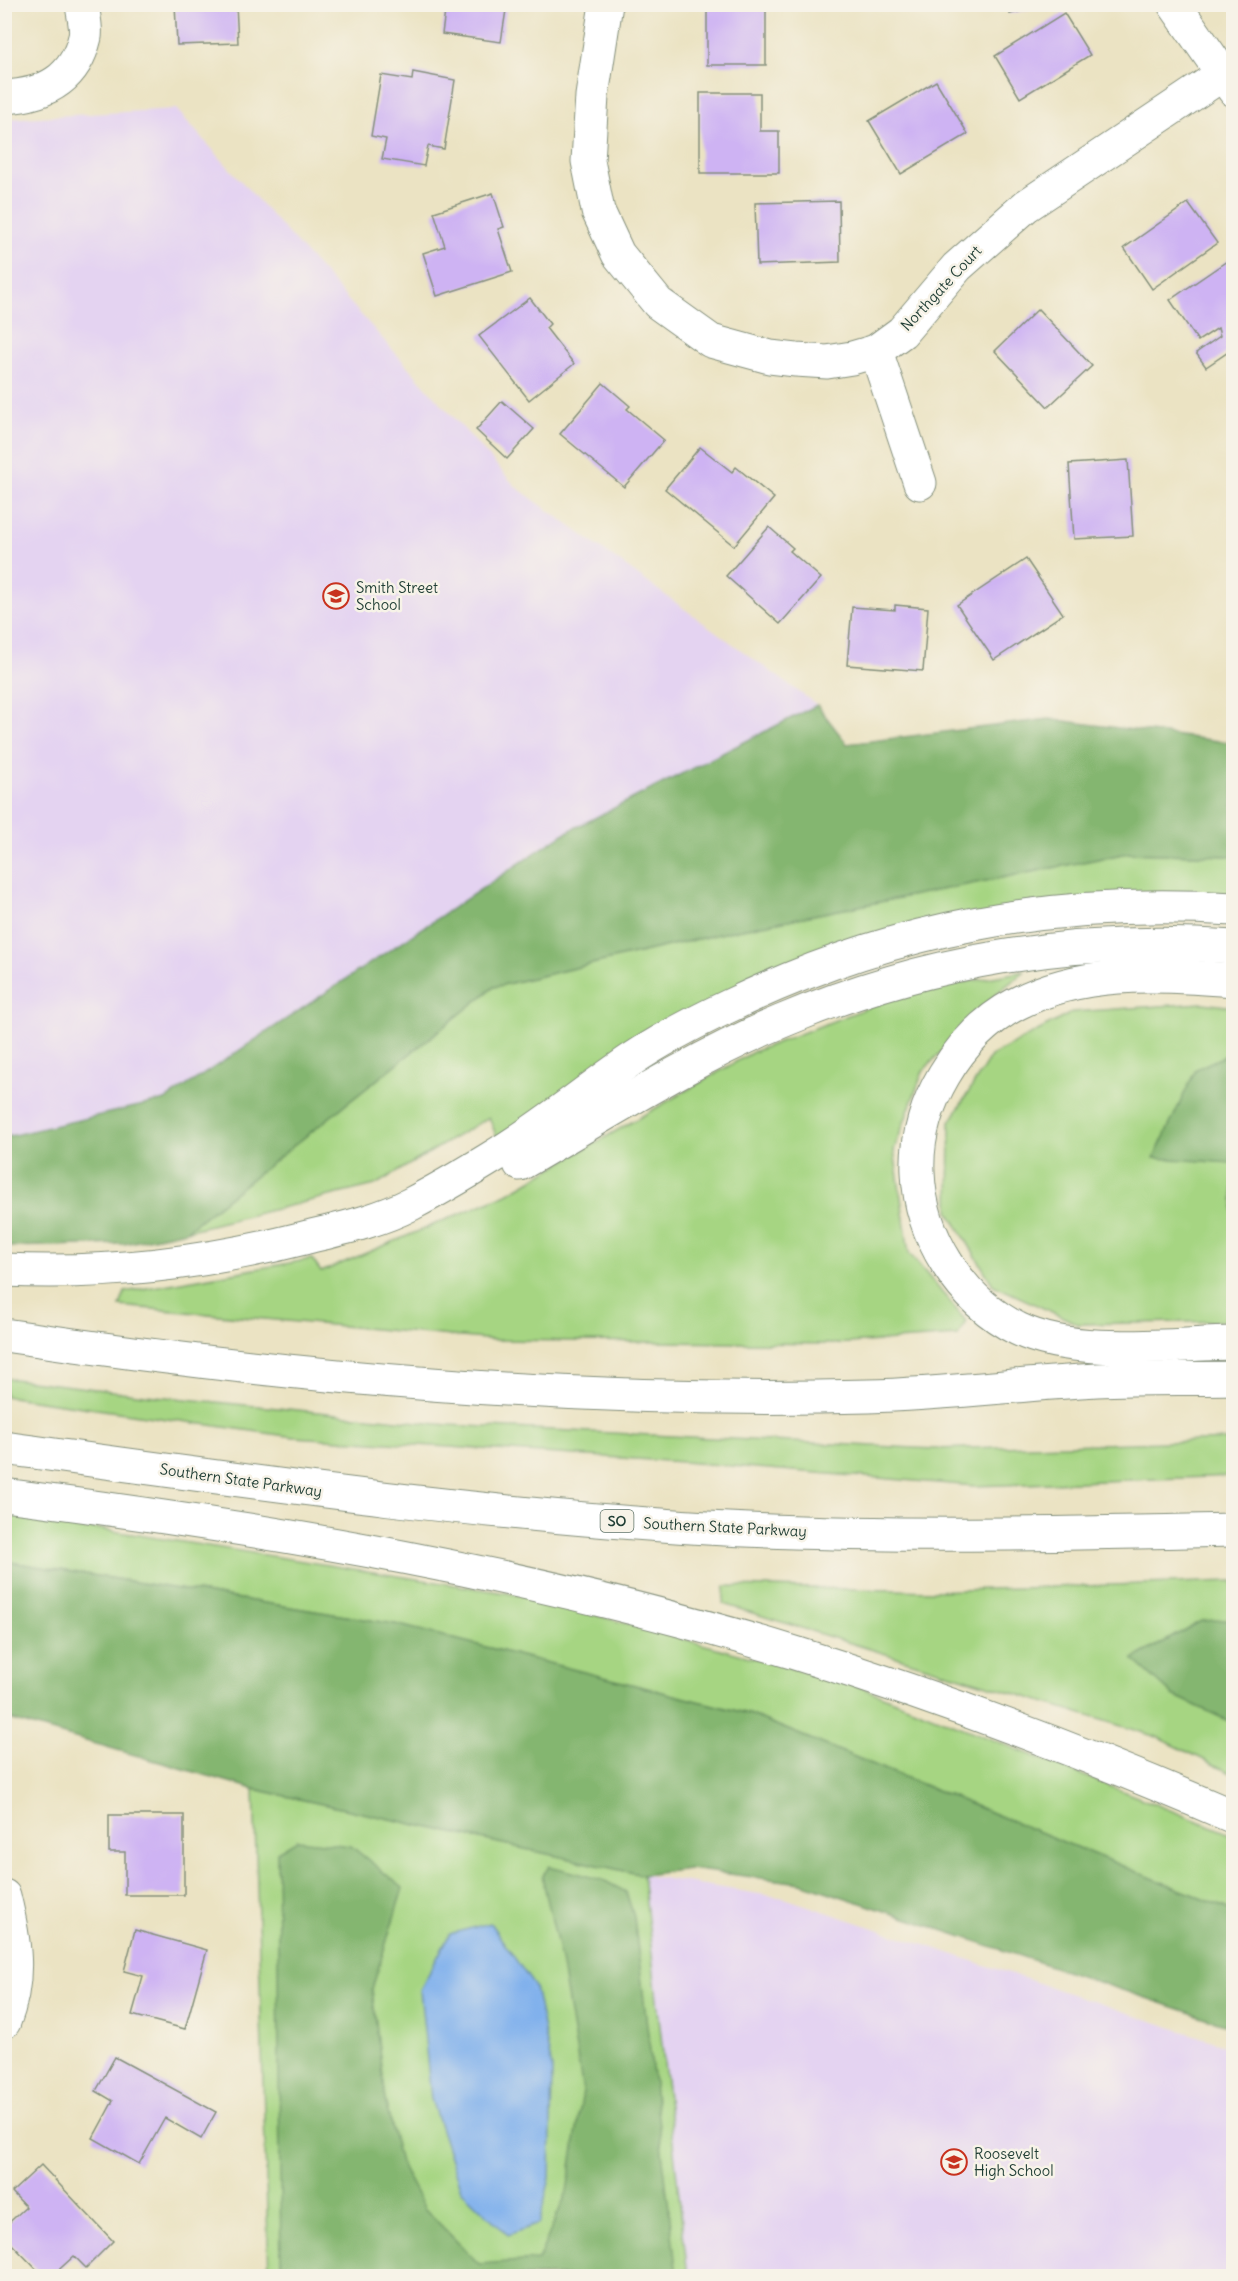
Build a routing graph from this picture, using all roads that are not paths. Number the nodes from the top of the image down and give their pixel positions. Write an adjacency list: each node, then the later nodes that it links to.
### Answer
1 (82, 4): 5 (main road)
2 (606, 4): 6 (main road, Northgate Court)
3 (1174, 4): 4 (main road)
4 (1228, 82): 6 (main road, Northgate Court)
5 (4, 97)
6 (876, 351): 7 (main road)
7 (920, 483)
8 (1233, 909): 11 (main road)
9 (1233, 947): 11 (main road)
10 (1233, 980): 14 (main road)
11 (409, 1205): 12 (main road)
12 (4, 1270)
13 (4, 1335): 15 (main road)
14 (1233, 1343)
15 (1233, 1378)
16 (4, 1449): 18 (main road, Southern State Parkway / SO)
17 (4, 1495): 19 (main road)
18 (1233, 1530)
19 (1233, 1817)
20 (4, 1896): 21 (main road)
21 (4, 2022)

